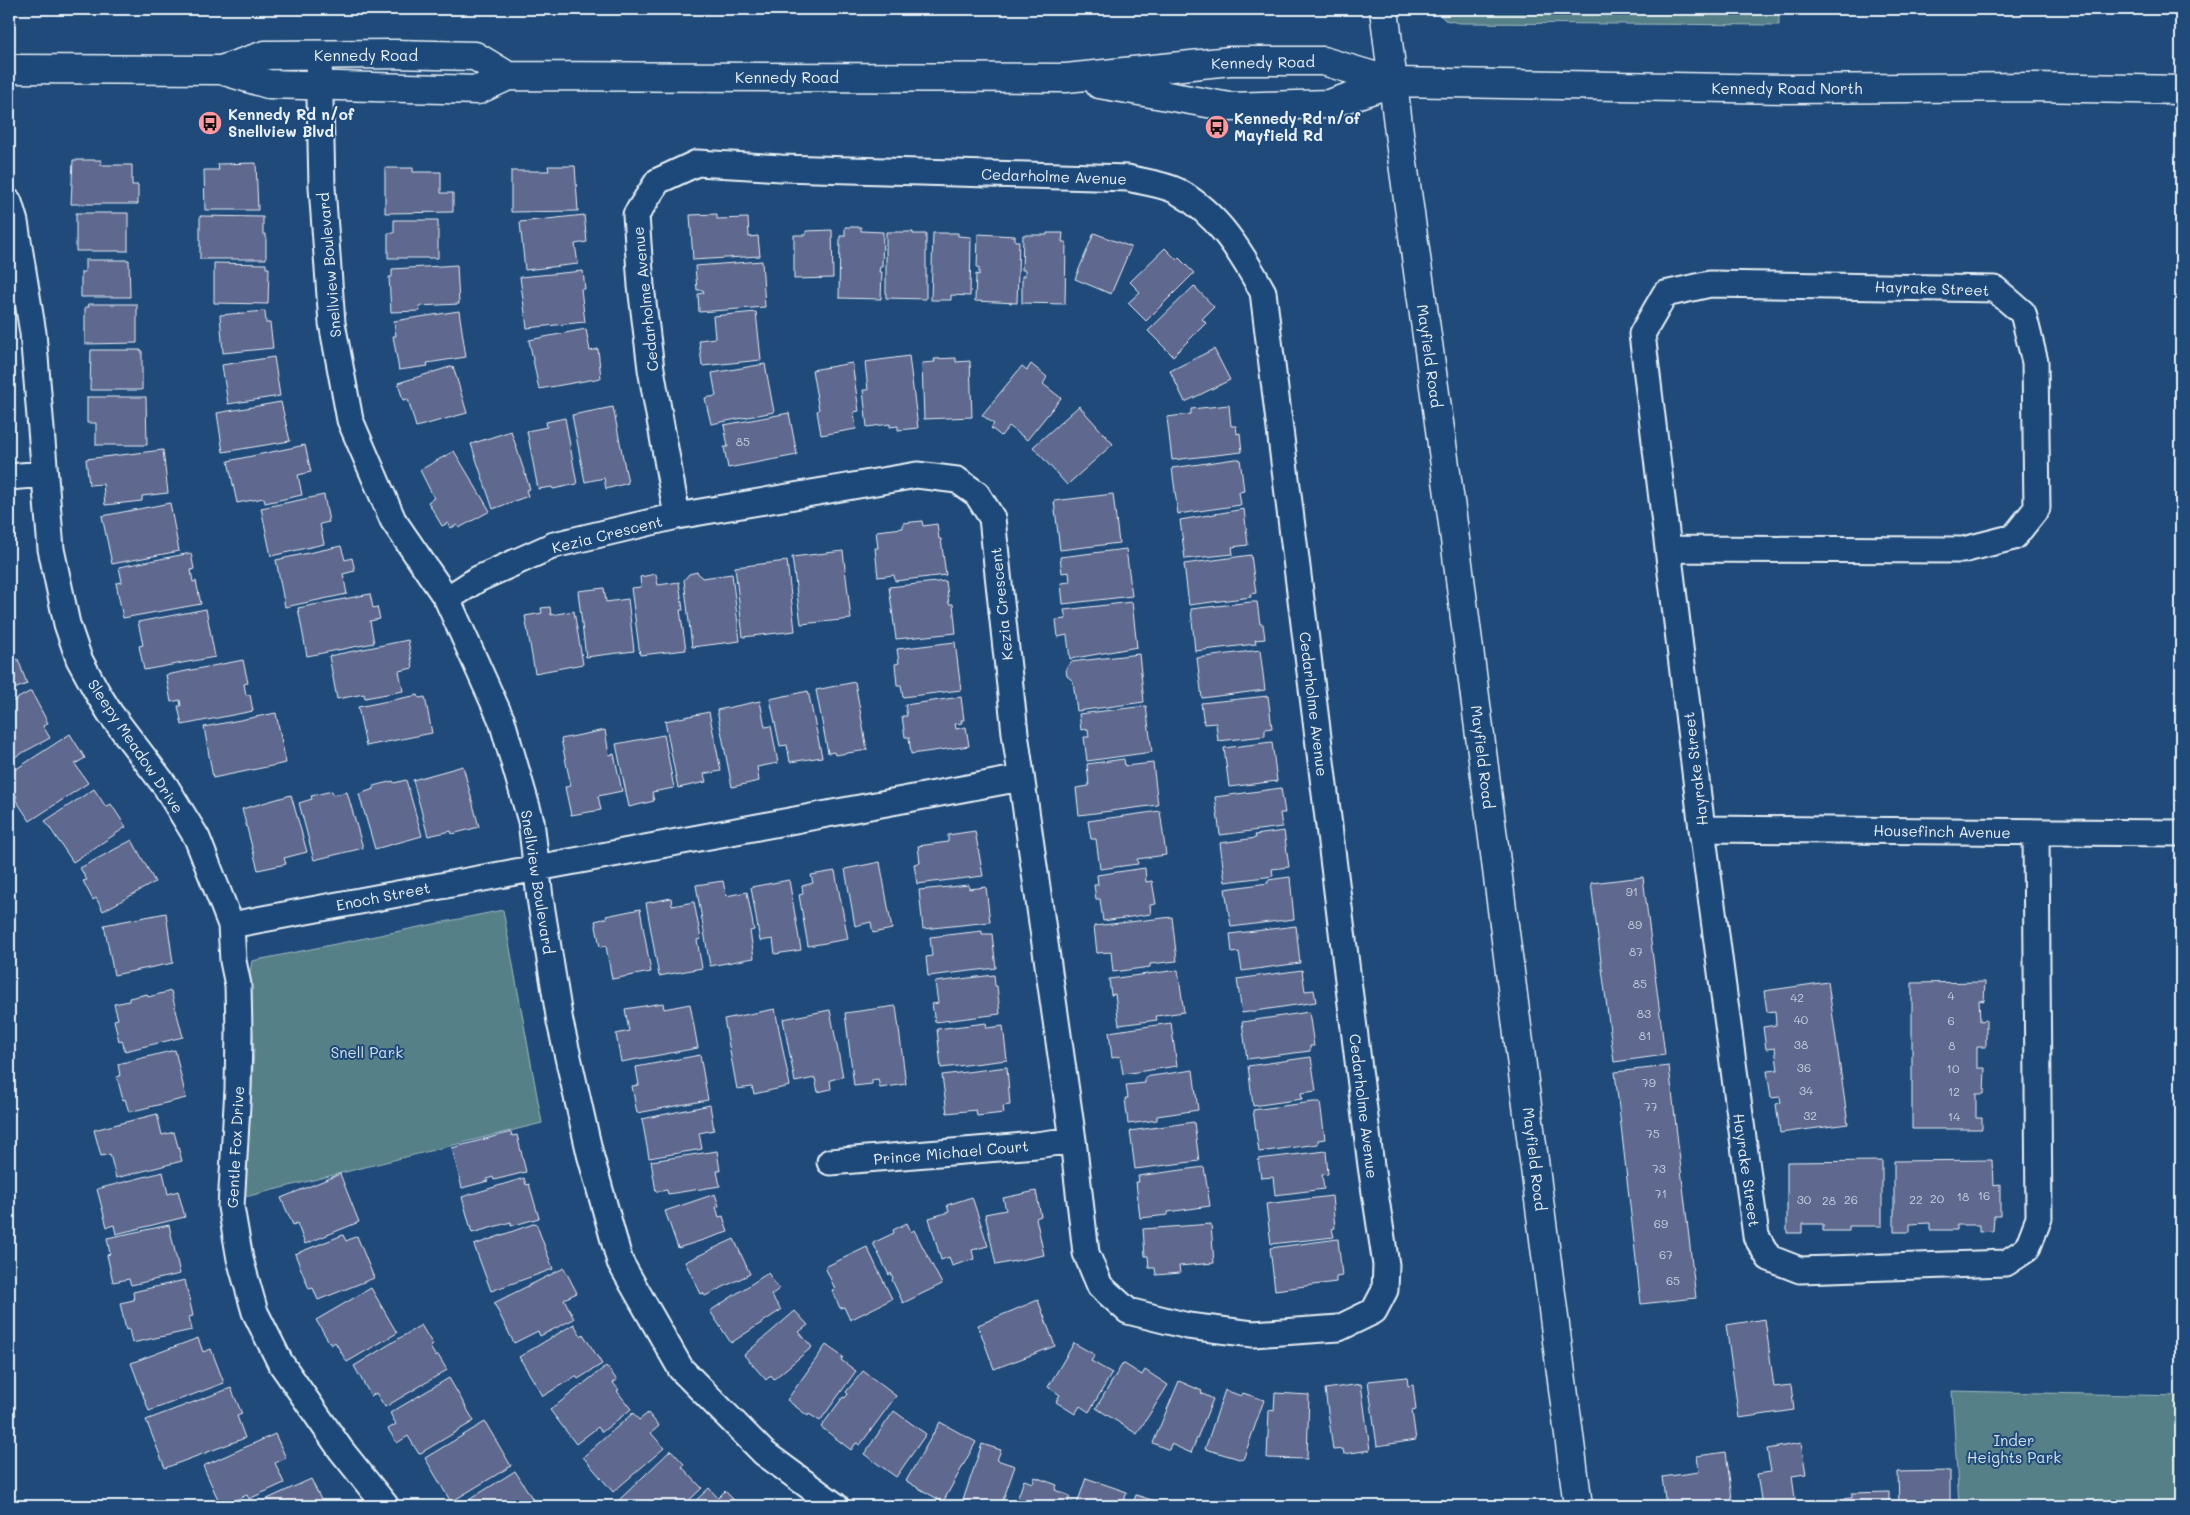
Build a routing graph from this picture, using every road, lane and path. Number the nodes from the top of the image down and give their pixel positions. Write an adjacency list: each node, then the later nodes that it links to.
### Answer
1 (1384, 9): 7 (main road, Mayfield Road)
2 (319, 55): 4 (main road, Kennedy Road); 5 (main road, Kennedy Road); 8 (street, Snellview Boulevard)
3 (9, 69): 4 (main road, Kennedy Road)
4 (221, 70): 8 (main road, Kennedy Road)
5 (508, 76): 6 (main road, Kennedy Road); 8 (main road, Kennedy Road)
6 (1066, 78): 7 (main road, Kennedy Road); 7 (main road, Kennedy Road)
7 (1394, 82): 9 (main road, Kennedy Road North); 26 (main road, Mayfield Road)
8 (320, 85): 15 (street, Snellview Boulevard)
9 (2181, 90)
10 (9, 202): 11 (street, Sleepy Meadow Drive)
11 (44, 474): 12 (street); 21 (street, Sleepy Meadow Drive)
12 (9, 477)
13 (677, 516): 15 (street, Kezia Crescent); 16 (street, Kezia Crescent); 22 (street, Cedarholme Avenue)
14 (1669, 549): 14 (street, Hayrake Street); 17 (street, Hayrake Street)
15 (447, 599): 20 (street, Snellview Boulevard)
16 (1022, 778): 20 (street); 22 (street, Cedarholme Avenue)
17 (1702, 828): 18 (street, Housefinch Avenue); 18 (street, Hayrake Street)
18 (2036, 832): 19 (street, Housefinch Avenue)
19 (2181, 834)
20 (535, 867): 21 (street, Enoch Street); 25 (street, Snellview Boulevard)
21 (231, 925): 24 (street, Gentle Fox Drive)
22 (1073, 1140): 23 (street, Prince Michael Court)
23 (830, 1162)
24 (386, 1506)
25 (836, 1506)
26 (1578, 1506)

